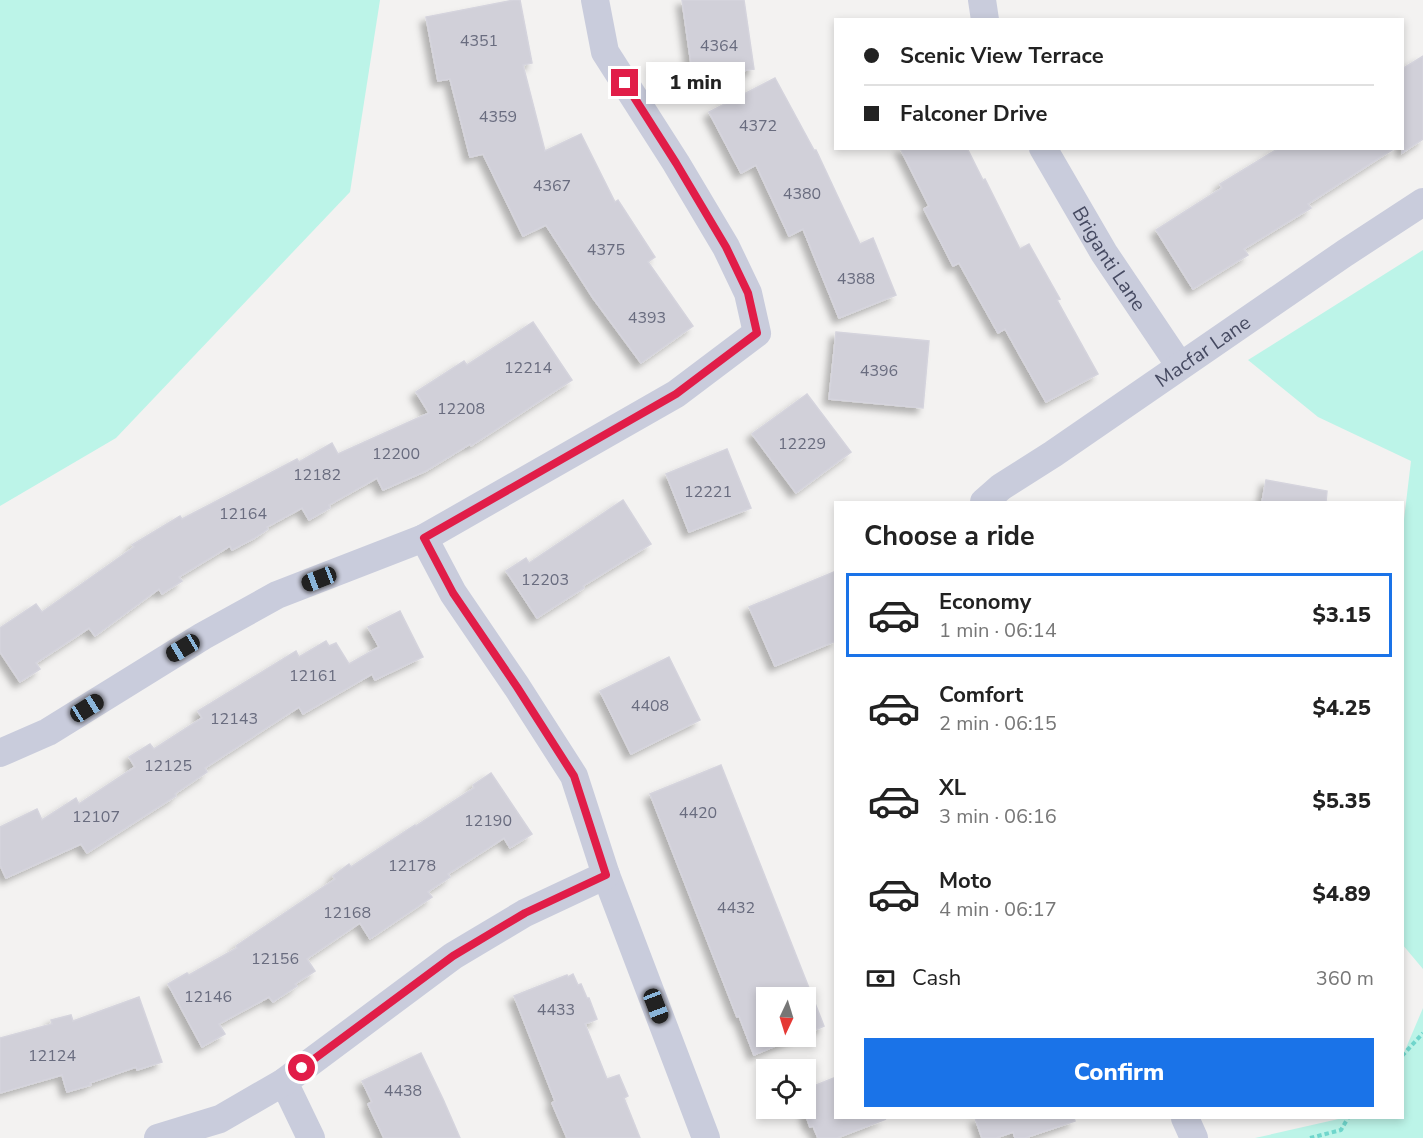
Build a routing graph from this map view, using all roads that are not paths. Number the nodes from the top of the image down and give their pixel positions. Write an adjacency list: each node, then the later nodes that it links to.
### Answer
1 (595, 0): 8 (street)
2 (983, 0): 3 (street)
3 (985, 18)
4 (1044, 150): 6 (street, Briganti Lane)
5 (1423, 202): 6 (street, Macfar Lane)
6 (1180, 366): 7 (street, Macfar Lane)
7 (985, 501)
8 (424, 538): 9 (street); 10 (street)
9 (0, 753)
10 (606, 875): 11 (street); 15 (street)
11 (284, 1082): 13 (street); 14 (street)
12 (1185, 1119): 16 (street)
13 (158, 1138)
14 (310, 1138)
15 (706, 1138)
16 (1194, 1138)

